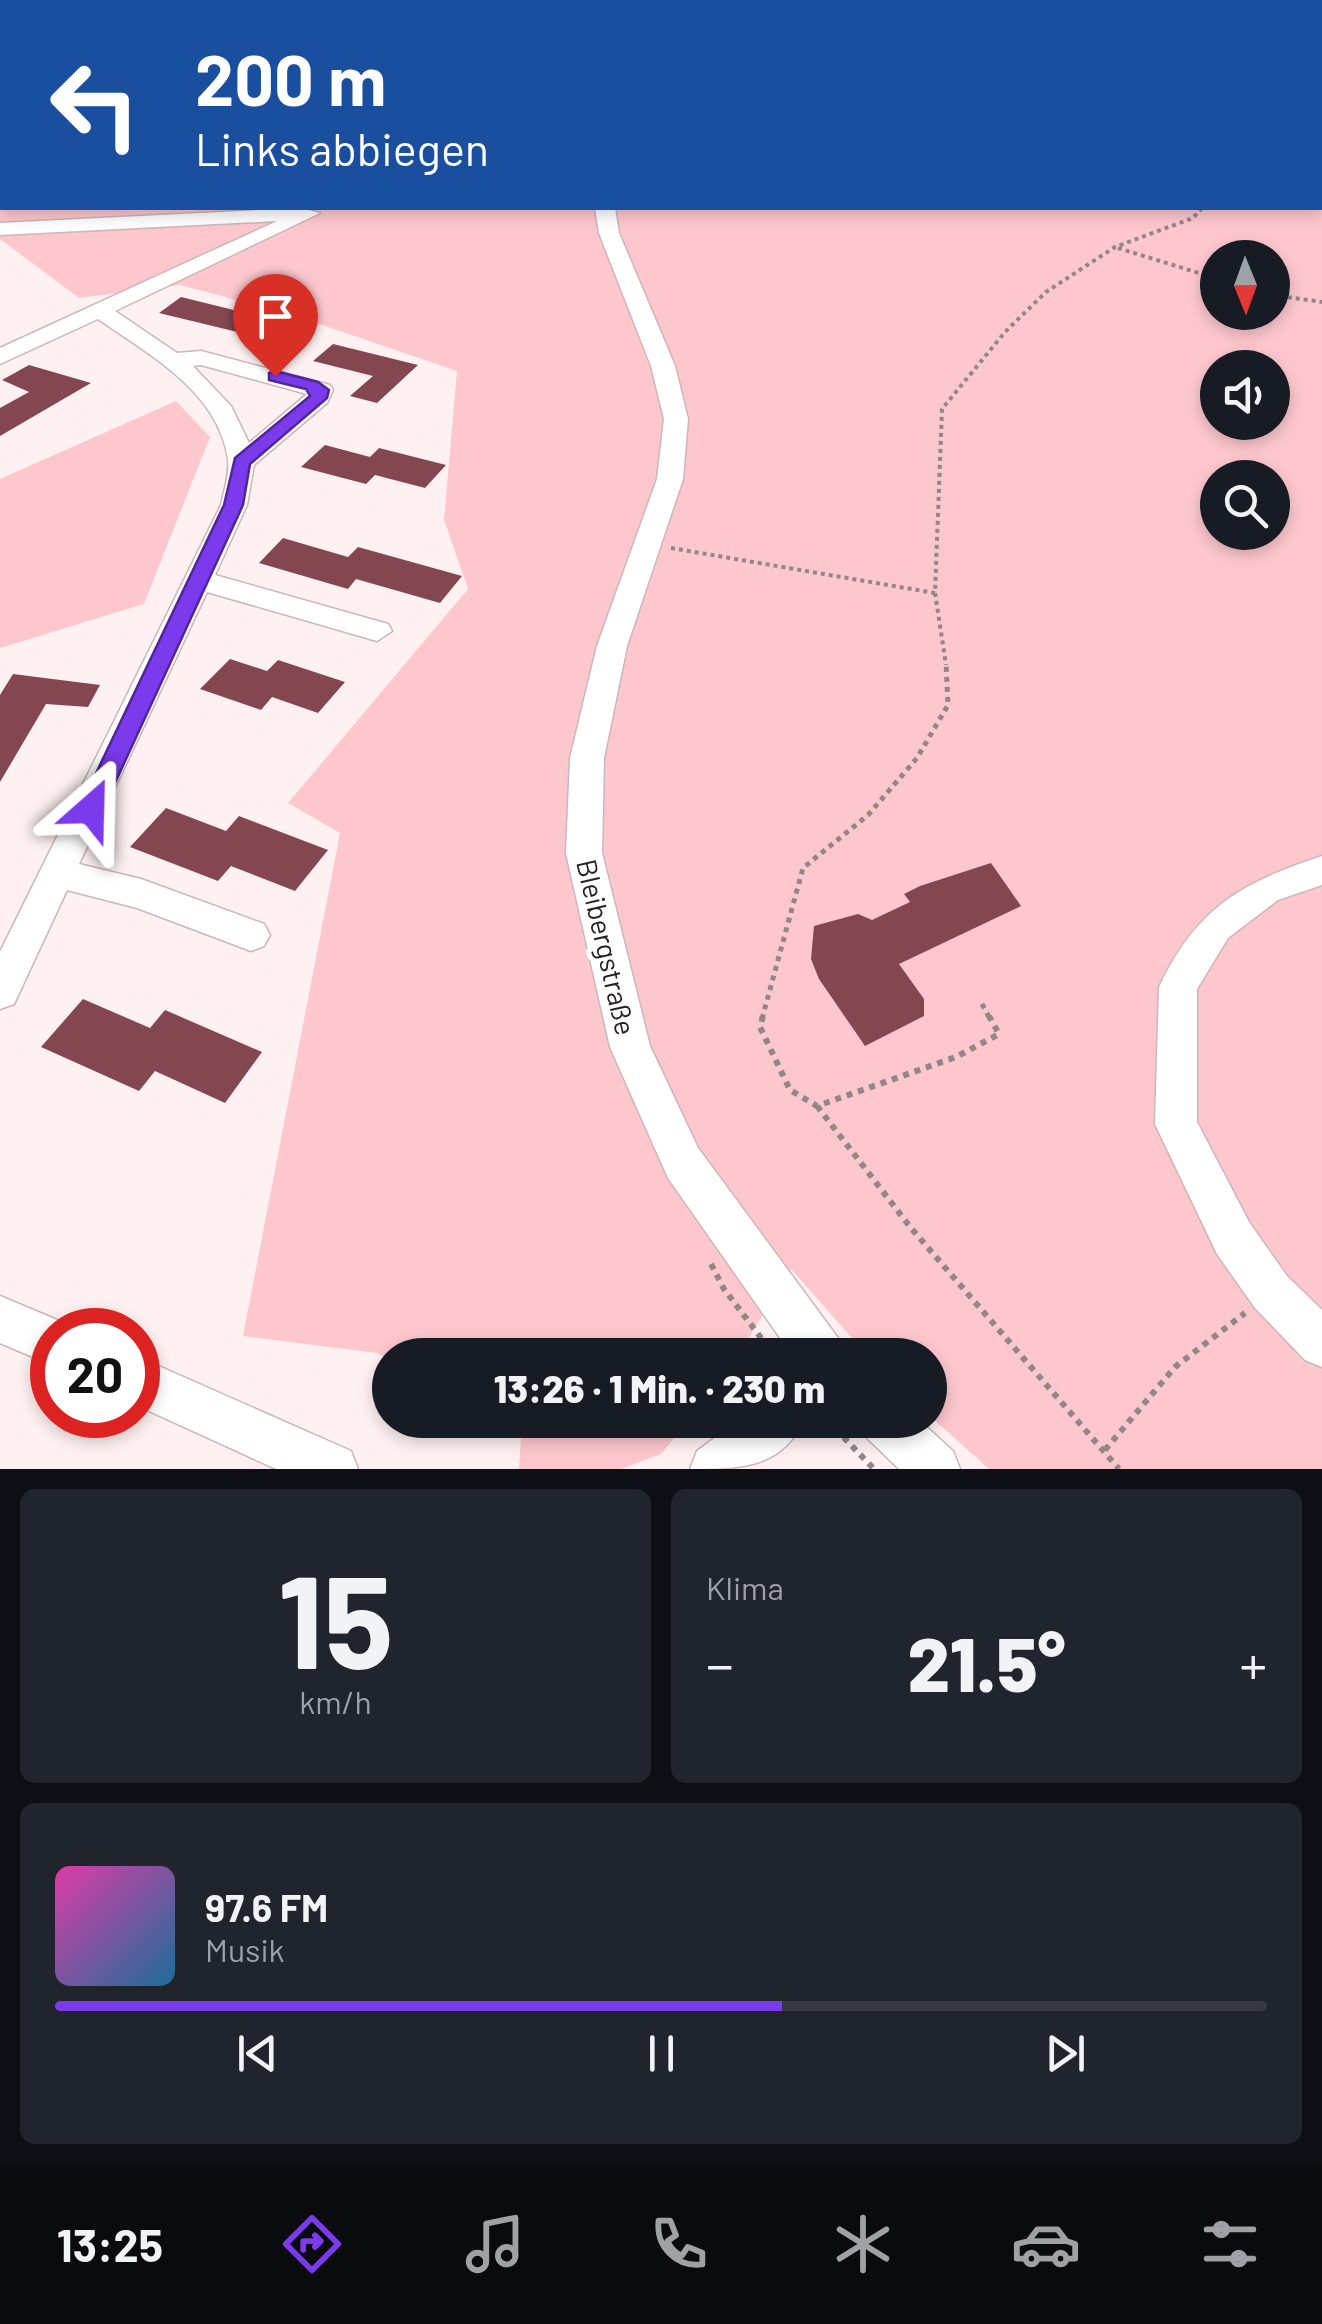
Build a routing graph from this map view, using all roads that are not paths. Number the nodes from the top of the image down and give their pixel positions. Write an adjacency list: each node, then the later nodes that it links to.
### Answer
1 (317, 210): 3 (street); 4 (street)
2 (605, 210): 18 (street, Bleibergstraße)
3 (0, 229)
4 (99, 310): 6 (street); 8 (street)
5 (0, 326): 6 (street)
6 (29, 342): 7 (street)
7 (0, 356)
8 (172, 361): 9 (street); 9 (street)
9 (242, 462): 10 (street)
10 (198, 580): 11 (street); 13 (street)
11 (377, 632)
12 (1322, 870): 19 (street)
13 (60, 874): 14 (street); 15 (street)
14 (251, 936)
15 (0, 992)
16 (0, 1319): 17 (street)
17 (30, 1332)
18 (809, 1338)
19 (1322, 1343)
20 (160, 1391): 23 (street)
21 (756, 1438): 24 (street)
22 (902, 1438): 25 (street)
23 (326, 1466)
24 (715, 1469)
25 (935, 1469)

